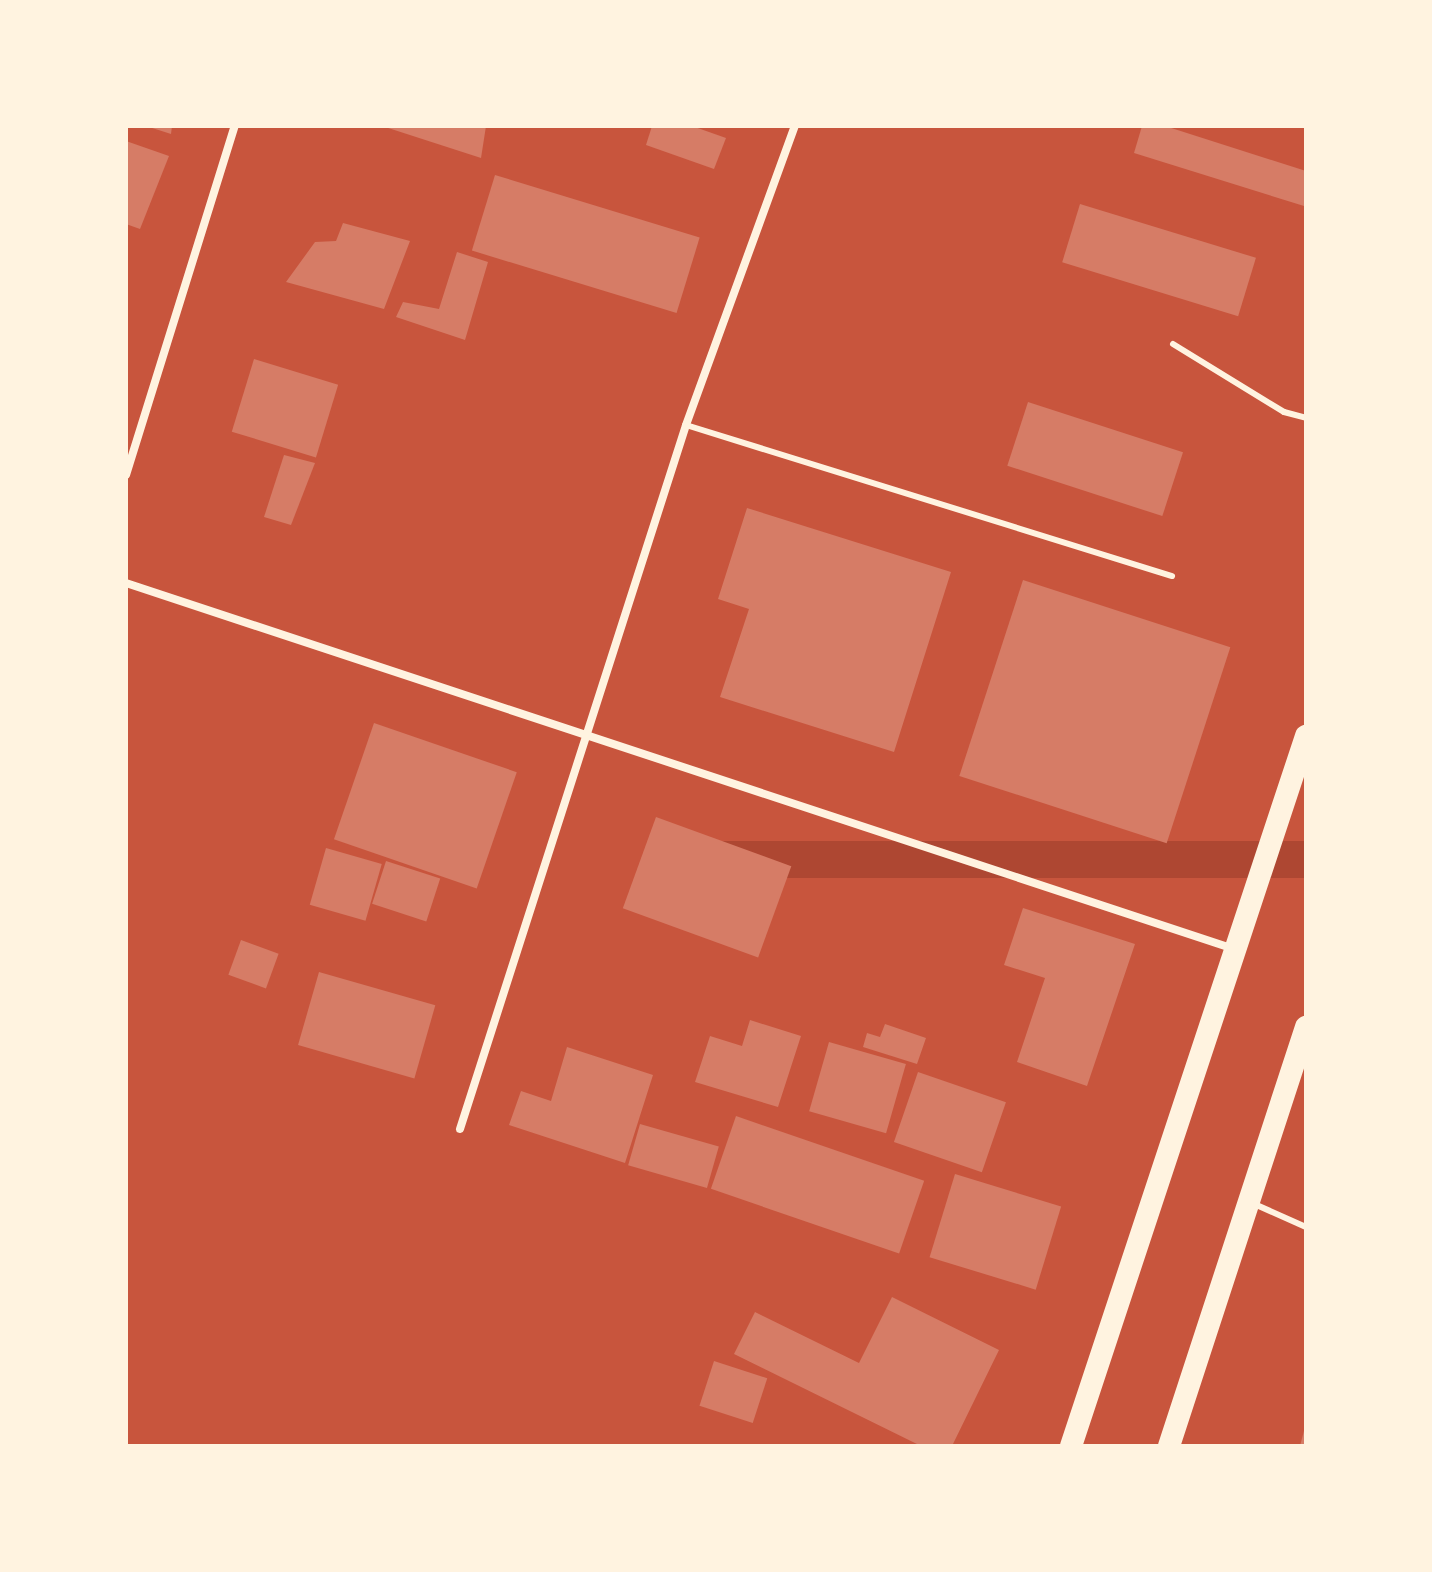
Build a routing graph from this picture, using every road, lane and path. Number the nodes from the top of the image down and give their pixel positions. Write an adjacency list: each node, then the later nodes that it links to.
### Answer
1 (235, 126): 6 (street)
2 (795, 126): 5 (street)
3 (1173, 344): 4 (lane)
4 (1306, 418)
5 (686, 425): 7 (lane); 9 (street)
6 (126, 475)
7 (1172, 576)
8 (126, 583): 9 (street)
9 (586, 733): 11 (street); 13 (street)
10 (1306, 736): 11 (highway)
11 (1237, 950): 16 (highway)
12 (1306, 1027): 14 (highway)
13 (460, 1129)
14 (1249, 1201): 15 (lane); 17 (highway)
15 (1306, 1227)
16 (1071, 1446)
17 (1169, 1446)

